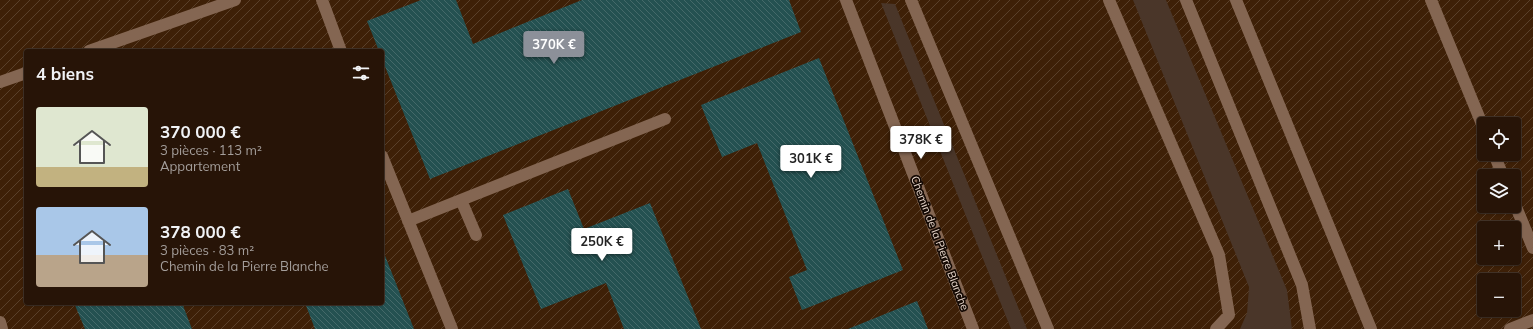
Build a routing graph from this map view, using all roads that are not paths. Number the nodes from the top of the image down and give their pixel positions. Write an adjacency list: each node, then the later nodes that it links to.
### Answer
1 (235, 0): 9 (street)
2 (322, 0): 10 (street)
3 (846, 0): 25 (street, Chemin de la Pierre Blanche)
4 (912, 0): 26 (street)
5 (1109, 0): 27 (street)
6 (1186, 0): 28 (street)
7 (1236, 0): 29 (street)
8 (1431, 0): 13 (street)
9 (95, 49)
10 (340, 49)
11 (24, 74): 12 (street)
12 (0, 82)
13 (1479, 117)
14 (665, 119): 16 (street)
15 (384, 161): 18 (street)
16 (461, 200): 18 (street); 19 (street)
17 (1519, 213): 20 (street)
18 (408, 221): 24 (street)
19 (476, 235)
20 (1533, 248)
21 (1533, 320): 30 (street)
22 (0, 322): 23 (street)
23 (2, 329)
24 (452, 329)
25 (973, 329)
26 (1048, 329)
27 (1216, 329)
28 (1310, 329)
29 (1371, 329)
30 (1510, 329)

